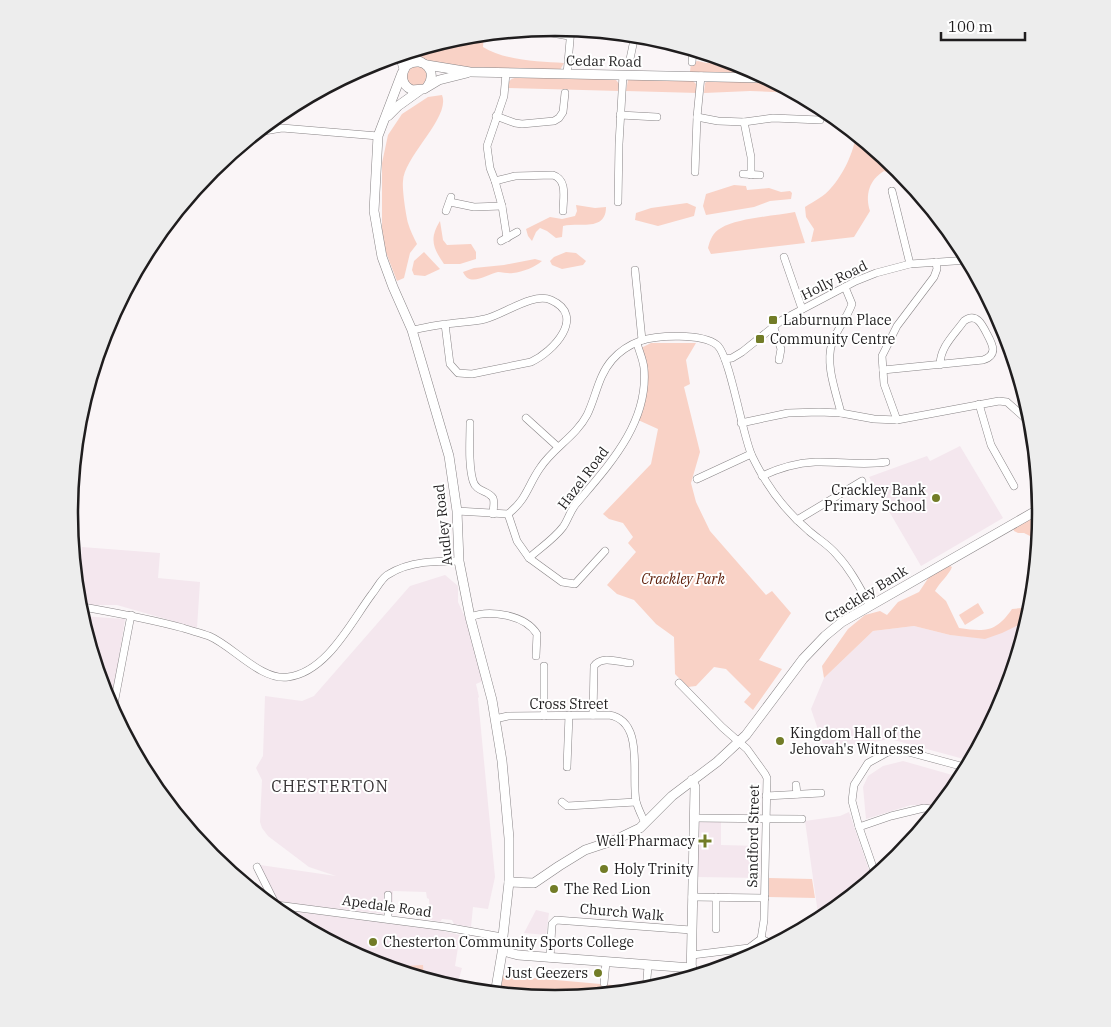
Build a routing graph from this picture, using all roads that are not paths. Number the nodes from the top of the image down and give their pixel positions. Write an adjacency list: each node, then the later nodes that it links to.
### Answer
1 (570, 36): 10 (street)
2 (634, 43): 4 (street)
3 (414, 58): 6 (street)
4 (630, 59)
5 (401, 62): 7 (street)
6 (425, 64): 7 (street); 8 (street); 14 (street)
7 (403, 71): 14 (street); 20 (street, Audley Road)
8 (470, 72): 9 (street, Cedar Road); 14 (street, Audley Road)
9 (506, 73): 10 (street, Cedar Road); 17 (street)
10 (566, 74): 11 (street, Cedar Road)
11 (623, 75): 12 (street, Cedar Road); 16 (street)
12 (702, 76): 13 (street, Cedar Road); 19 (street)
13 (745, 76)
14 (423, 89): 20 (street, Audley Road)
15 (562, 98): 17 (street)
16 (620, 115): 18 (street); 31 (street)
17 (496, 116): 29 (street)
18 (657, 117)
19 (697, 117): 22 (street); 25 (street)
20 (385, 119): 24 (street, Audley Road)
21 (820, 120): 22 (street)
22 (744, 122): 27 (street)
23 (273, 130): 24 (street)
24 (378, 136): 45 (street, Audley Road)
25 (695, 172)
26 (743, 174): 27 (street)
27 (751, 174): 28 (street)
28 (760, 175)
29 (495, 181): 32 (street); 34 (street)
30 (895, 193): 39 (street)
31 (618, 202)
32 (502, 206): 33 (street); 35 (street)
33 (446, 210)
34 (563, 211)
35 (517, 232)
36 (784, 257): 42 (street)
37 (960, 261): 38 (street, Holly Road)
38 (936, 262): 39 (street, Holly Road); 50 (street)
39 (910, 264): 41 (street, Holly Road)
40 (635, 270): 46 (street, Hazel Road)
41 (845, 287): 42 (street, Holly Road); 52 (street)
42 (802, 309): 44 (street, Holly Road)
43 (445, 324): 43 (street); 45 (street)
44 (773, 325): 47 (street, Holly Road); 48 (street)
45 (412, 330): 65 (street, Audley Road)
46 (639, 341): 47 (street); 58 (street); 71 (street, Hazel Road)
47 (725, 359): 57 (street)
48 (779, 360)
49 (940, 365): 49 (street); 50 (street)
50 (883, 370): 55 (street)
51 (980, 404): 53 (street); 55 (street); 64 (street)
52 (841, 413): 55 (street); 57 (street)
53 (1023, 416)
54 (526, 418): 58 (street)
55 (897, 420)
56 (470, 423): 67 (street)
57 (742, 423): 59 (street)
58 (558, 447): 68 (street)
59 (751, 454): 61 (street); 62 (street)
60 (886, 462): 61 (street)
61 (762, 476): 69 (street)
62 (697, 479)
63 (862, 481): 69 (street)
64 (1014, 486)
65 (457, 511): 67 (street); 72 (street, Audley Road)
66 (1033, 513): 73 (street, Crackley Bank)
67 (493, 514): 68 (street)
68 (508, 514): 71 (street)
69 (797, 520): 73 (street)
70 (605, 551): 71 (street)
71 (529, 558)
72 (459, 560): 75 (street); 76 (street, Audley Road)
73 (870, 606): 86 (street, Crackley Bank)
74 (88, 609): 75 (street)
75 (131, 615): 81 (street)
76 (470, 617): 77 (street); 85 (street, Audley Road)
77 (536, 656)
78 (630, 664): 83 (street)
79 (544, 666): 84 (street)
80 (679, 683): 86 (street, Sandford Street)
81 (115, 697)
82 (569, 715): 83 (street, Cross Street); 84 (street, Cross Street); 88 (street)
83 (593, 715): 95 (street, Cross Street)
84 (544, 716): 85 (street, Cross Street)
85 (496, 720): 104 (street, Audley Road)
86 (739, 742): 89 (street, Crackley Bank); 93 (street, Sandford Street)
87 (960, 766): 101 (street)
88 (567, 768)
89 (692, 780): 97 (street); 100 (street, Crackley Bank)
90 (796, 784): 92 (street)
91 (821, 792): 92 (street)
92 (797, 794): 93 (street)
93 (766, 796): 98 (street, Sandford Street)
94 (562, 802): 95 (street)
95 (636, 802): 100 (street, Cross Street)
96 (930, 809): 101 (street)
97 (694, 818): 98 (street); 107 (street)
98 (766, 818): 99 (street); 109 (street, Sandford Street)
99 (802, 819)
100 (645, 824): 104 (street, Crackley Bank)
101 (859, 827): 103 (street)
102 (257, 867): 105 (street)
103 (874, 869)
104 (509, 882): 114 (street, Audley Road)
105 (268, 894)
106 (388, 895): 111 (street)
107 (692, 897): 108 (street); 113 (street)
108 (716, 897): 109 (street); 112 (street)
109 (765, 898): 115 (street, Sandford Street)
110 (284, 906): 111 (street, Apedale Road)
111 (388, 919): 114 (street, Apedale Road)
112 (716, 929)
113 (691, 930): 118 (street); 119 (street, Church Walk)
114 (502, 937): 117 (street, Audley Road)
115 (761, 939): 116 (street); 118 (street)
116 (767, 942)
117 (503, 947): 119 (street); 126 (street, Audley Road)
118 (692, 955): 122 (street)
119 (550, 958): 120 (street)
120 (606, 962): 121 (street); 125 (street)
121 (648, 966): 123 (street); 124 (street)
122 (692, 970)
123 (686, 972)
124 (647, 982)
125 (604, 983)
126 (496, 987)

